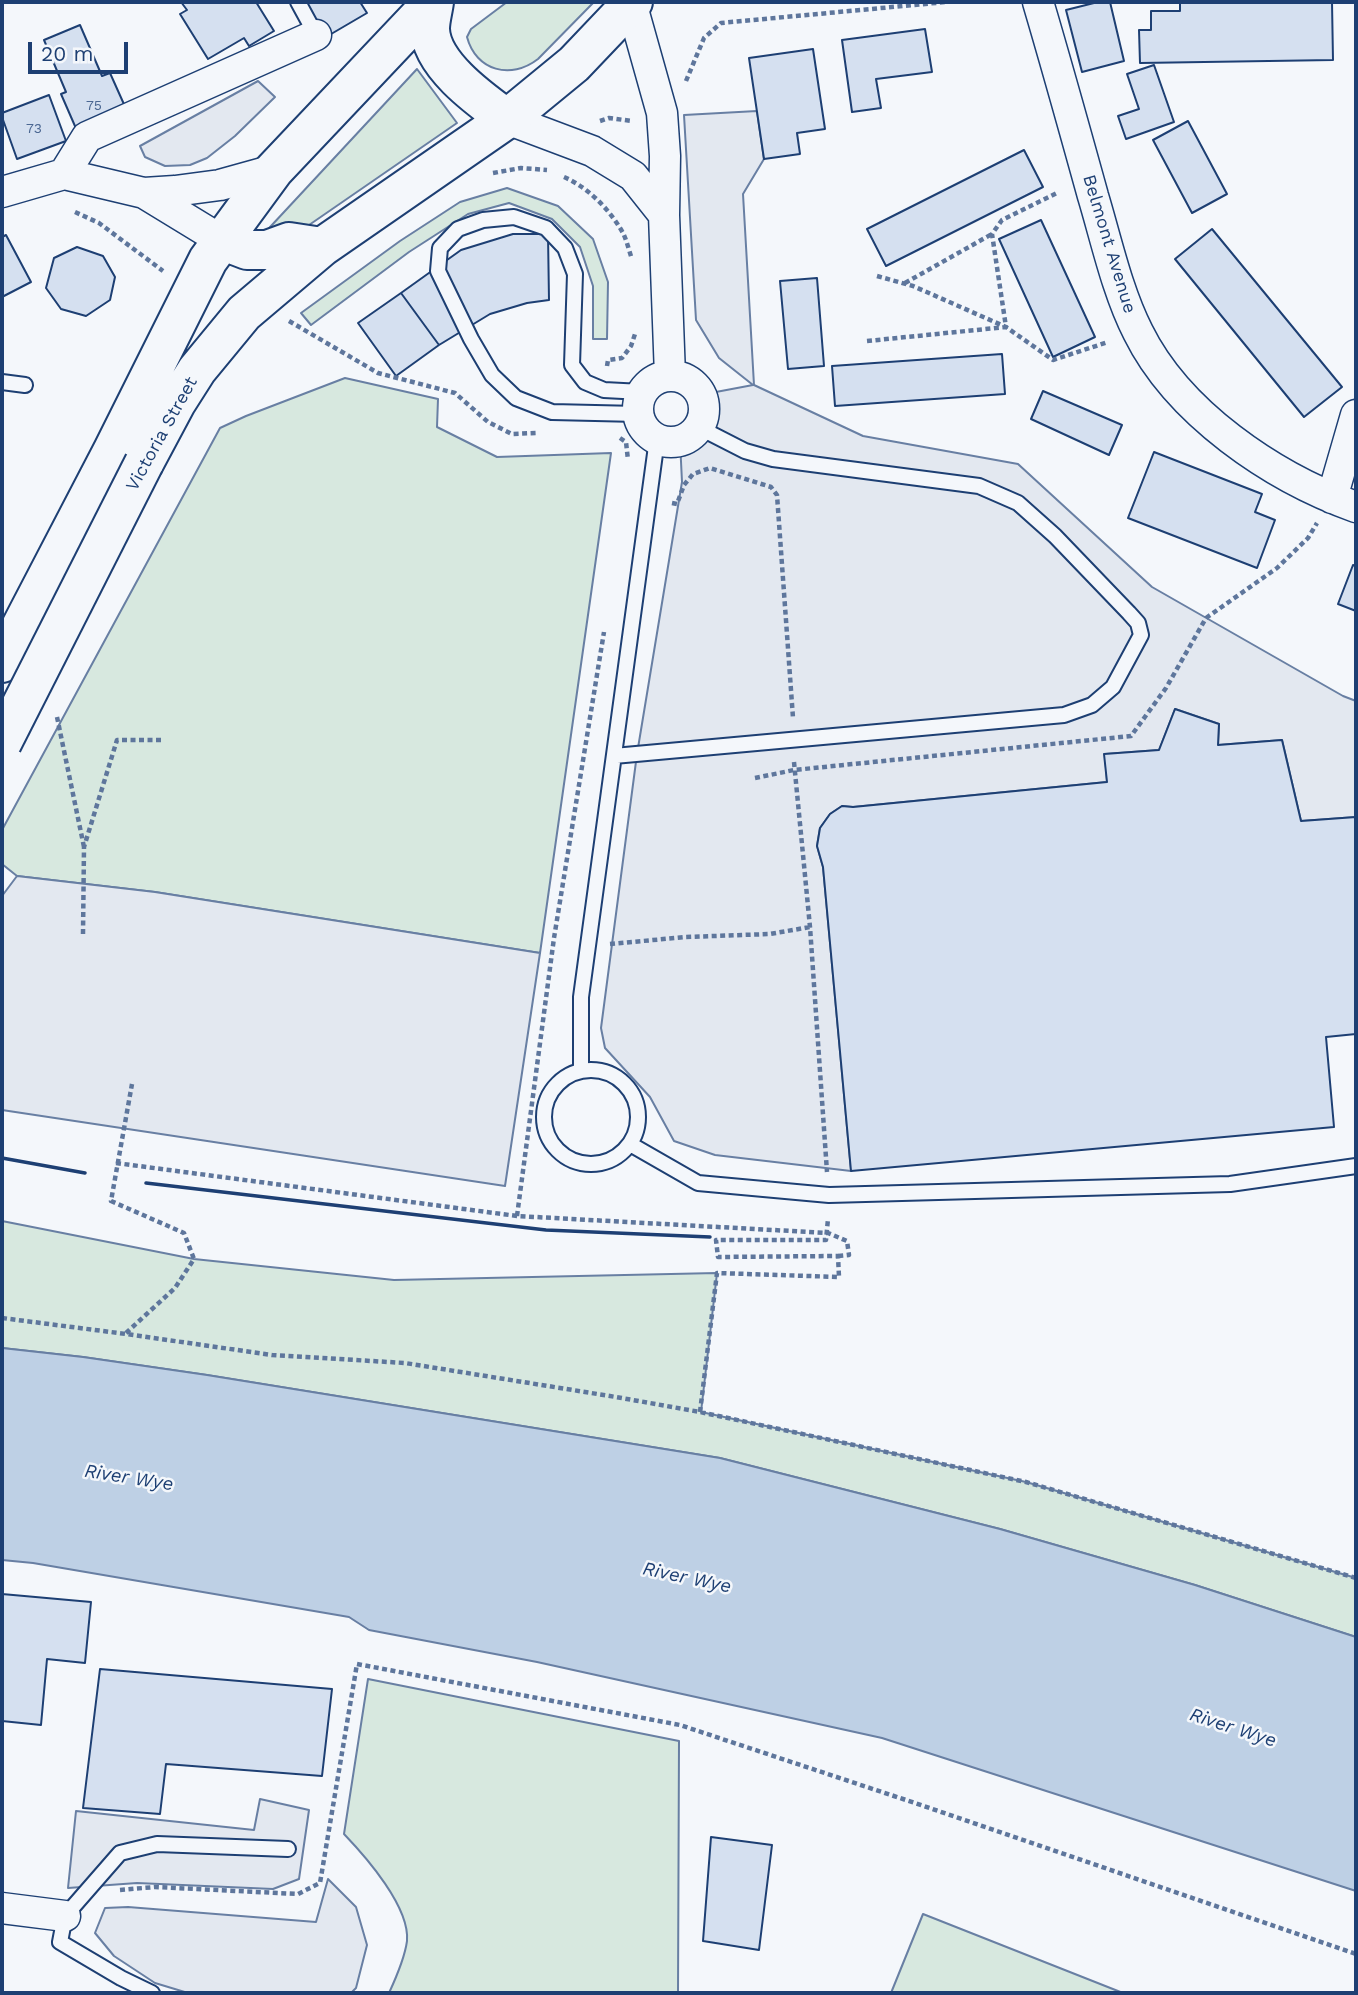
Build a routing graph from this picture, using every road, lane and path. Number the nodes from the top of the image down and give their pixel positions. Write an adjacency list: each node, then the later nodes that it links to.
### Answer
1 (298, 2): 5 (lane)
2 (434, 2): 6 (highway); 7 (highway, Victoria Street)
3 (1038, 2): 10 (street, Belmont Avenue)
4 (639, 3): 6 (highway, Victoria Street); 13 (street)
5 (316, 35): 9 (street)
6 (507, 120): 13 (street); 16 (highway, Victoria Street)
7 (274, 170): 12 (street); 15 (highway, Victoria Street)
8 (547, 170): 17 (path)
9 (64, 174): 11 (street); 12 (street)
10 (1088, 178): 14 (path); 23 (street, Belmont Avenue)
11 (2, 192)
12 (144, 194): 15 (street)
13 (664, 215): 25 (street)
14 (992, 234): 19 (path); 21 (path)
15 (221, 240): 16 (highway); 35 (highway, Victoria Street)
16 (322, 247): 35 (highway, Victoria Street)
17 (632, 260)
18 (877, 276): 19 (path)
19 (904, 284): 21 (path)
20 (285, 319): 33 (path)
21 (1006, 327): 23 (path); 24 (path)
22 (637, 328): 28 (path)
23 (1138, 332): 38 (street, Belmont Avenue)
24 (867, 341)
25 (670, 376): 29 (street); 32 (street)
26 (2, 382): 27 (lane)
27 (25, 385)
28 (604, 390): 29 (lane); 30 (lane)
29 (640, 403): 30 (lane); 34 (street)
30 (602, 414): 36 (path)
31 (1356, 415): 38 (street)
32 (698, 428): 34 (street); 44 (lane)
33 (537, 433)
34 (657, 439): 37 (lane)
35 (129, 457): 41 (highway, Victoria Street); 45 (highway, Victoria Street, bridge)
36 (628, 466)
37 (649, 500): 44 (path); 46 (lane)
38 (1344, 502): 40 (path)
39 (606, 621): 50 (path)
40 (1184, 657)
41 (2, 663)
42 (55, 706): 47 (path)
43 (164, 740): 47 (path)
44 (794, 740): 46 (lane); 48 (path)
45 (2, 743)
46 (614, 756): 51 (lane)
47 (84, 848): 49 (path)
48 (810, 928): 51 (path); 57 (path)
49 (83, 934)
50 (554, 938): 51 (path); 58 (path)
51 (589, 942): 52 (lane)
52 (581, 1070): 54 (lane); 54 (lane)
53 (132, 1084): 55 (path)
54 (630, 1144): 57 (lane)
55 (116, 1163): 58 (path); 62 (path)
56 (1356, 1166): 57 (lane)
57 (829, 1195): 59 (path)
58 (517, 1216): 59 (path)
59 (828, 1233): 60 (path); 60 (path)
60 (838, 1256): 63 (path)
61 (2, 1318): 62 (path)
62 (125, 1334): 63 (path)
63 (700, 1412): 64 (path)
64 (1356, 1578)
65 (288, 1849): 68 (lane)
66 (115, 1891): 69 (path)
67 (2, 1909): 68 (street)
68 (65, 1916): 70 (lane)
69 (1356, 1954)
70 (152, 1993)

